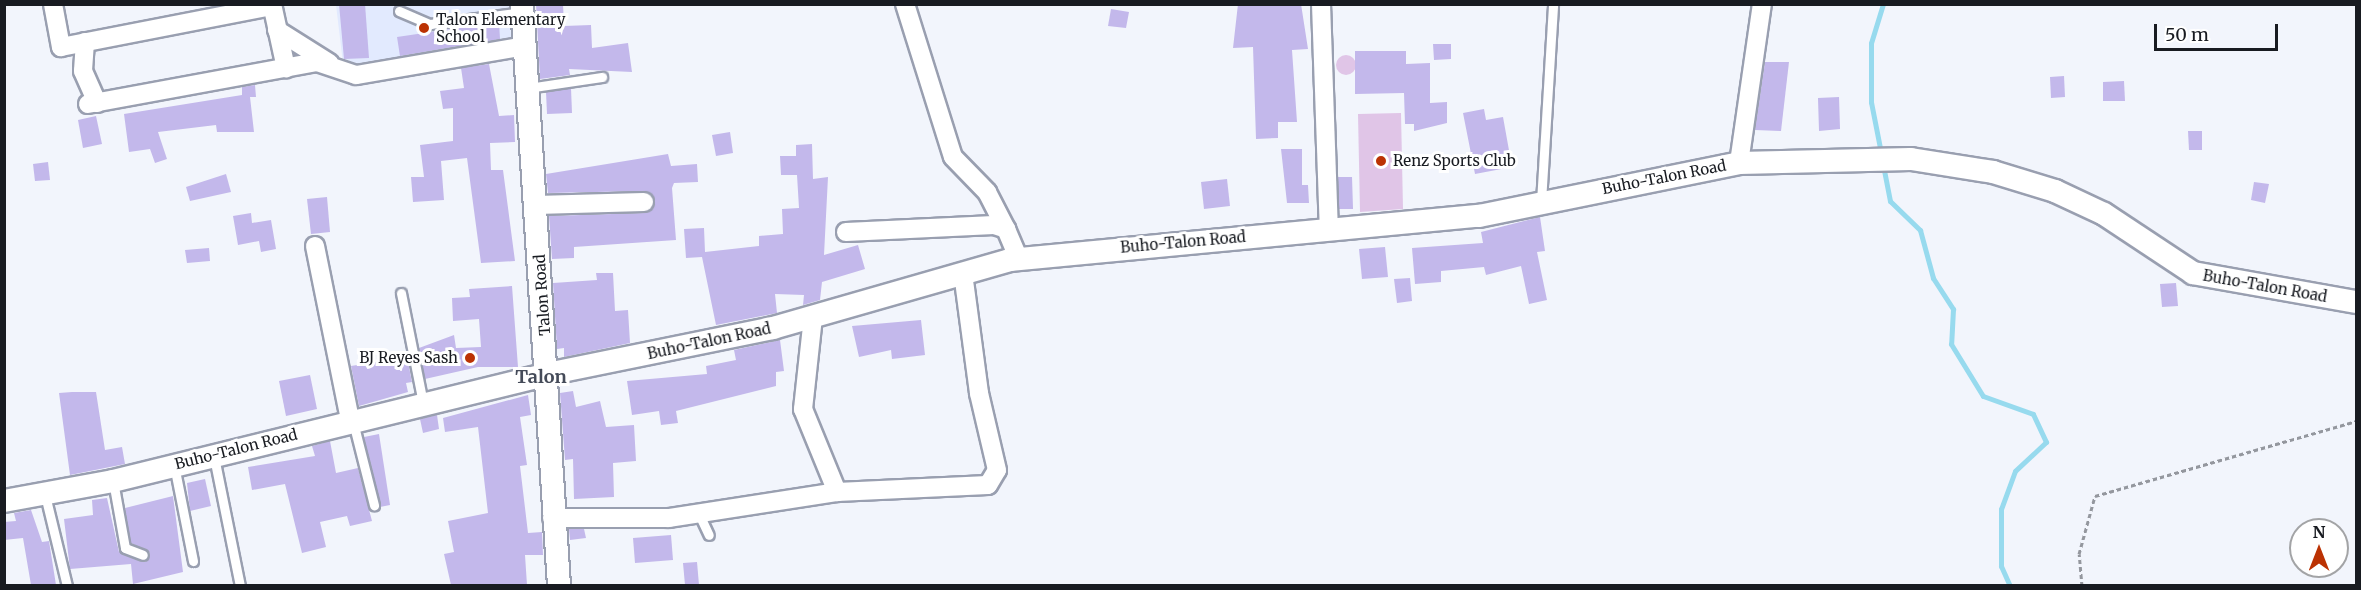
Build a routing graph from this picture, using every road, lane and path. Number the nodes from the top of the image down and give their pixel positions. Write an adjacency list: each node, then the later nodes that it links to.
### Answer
1 (52, 4): 10 (street)
2 (905, 4): 20 (street)
3 (1321, 4): 21 (street)
4 (1553, 4): 18 (lane)
5 (1762, 4): 16 (street)
6 (272, 5): 9 (street); 10 (street)
7 (523, 8): 8 (lane); 11 (street, Talon Road)
8 (399, 11)
9 (277, 30): 12 (street); 13 (street)
10 (85, 42): 13 (street)
11 (525, 46): 12 (street); 15 (street, Talon Road)
12 (330, 63): 13 (street)
13 (286, 68)
14 (602, 77): 15 (lane)
15 (528, 88): 19 (street, Talon Road)
16 (1739, 164): 18 (street, Buho-Talon Road); 27 (street, Buho-Talon Road)
17 (644, 202): 19 (street)
18 (1541, 202): 21 (street, Buho-Talon Road)
19 (536, 205): 29 (street, Talon Road)
20 (1006, 230): 22 (street); 24 (street)
21 (1329, 231): 24 (street, Buho-Talon Road)
22 (846, 232)
23 (315, 246): 31 (street)
24 (1019, 259): 25 (street, Buho-Talon Road)
25 (963, 273): 28 (street, Buho-Talon Road); 36 (street)
26 (401, 293): 30 (lane)
27 (2356, 302)
28 (813, 316): 29 (street, Buho-Talon Road); 36 (street)
29 (547, 374): 30 (street, Buho-Talon Road); 41 (street, Talon Road)
30 (423, 403): 31 (street, Buho-Talon Road)
31 (352, 420): 33 (street, Buho-Talon Road); 39 (lane)
32 (2356, 421): 48 (path)
33 (214, 455): 34 (street, Buho-Talon Road); 46 (lane)
34 (174, 465): 35 (street, Buho-Talon Road); 44 (lane)
35 (113, 481): 37 (street, Buho-Talon Road); 43 (lane)
36 (837, 492): 40 (street)
37 (45, 495): 38 (street, Buho-Talon Road); 45 (lane)
38 (4, 501)
39 (374, 505)
40 (699, 514): 41 (street); 42 (lane)
41 (552, 518): 47 (street, Talon Road)
42 (709, 535)
43 (143, 555)
44 (193, 561)
45 (67, 585)
46 (240, 585)
47 (560, 585)
48 (2082, 585)

